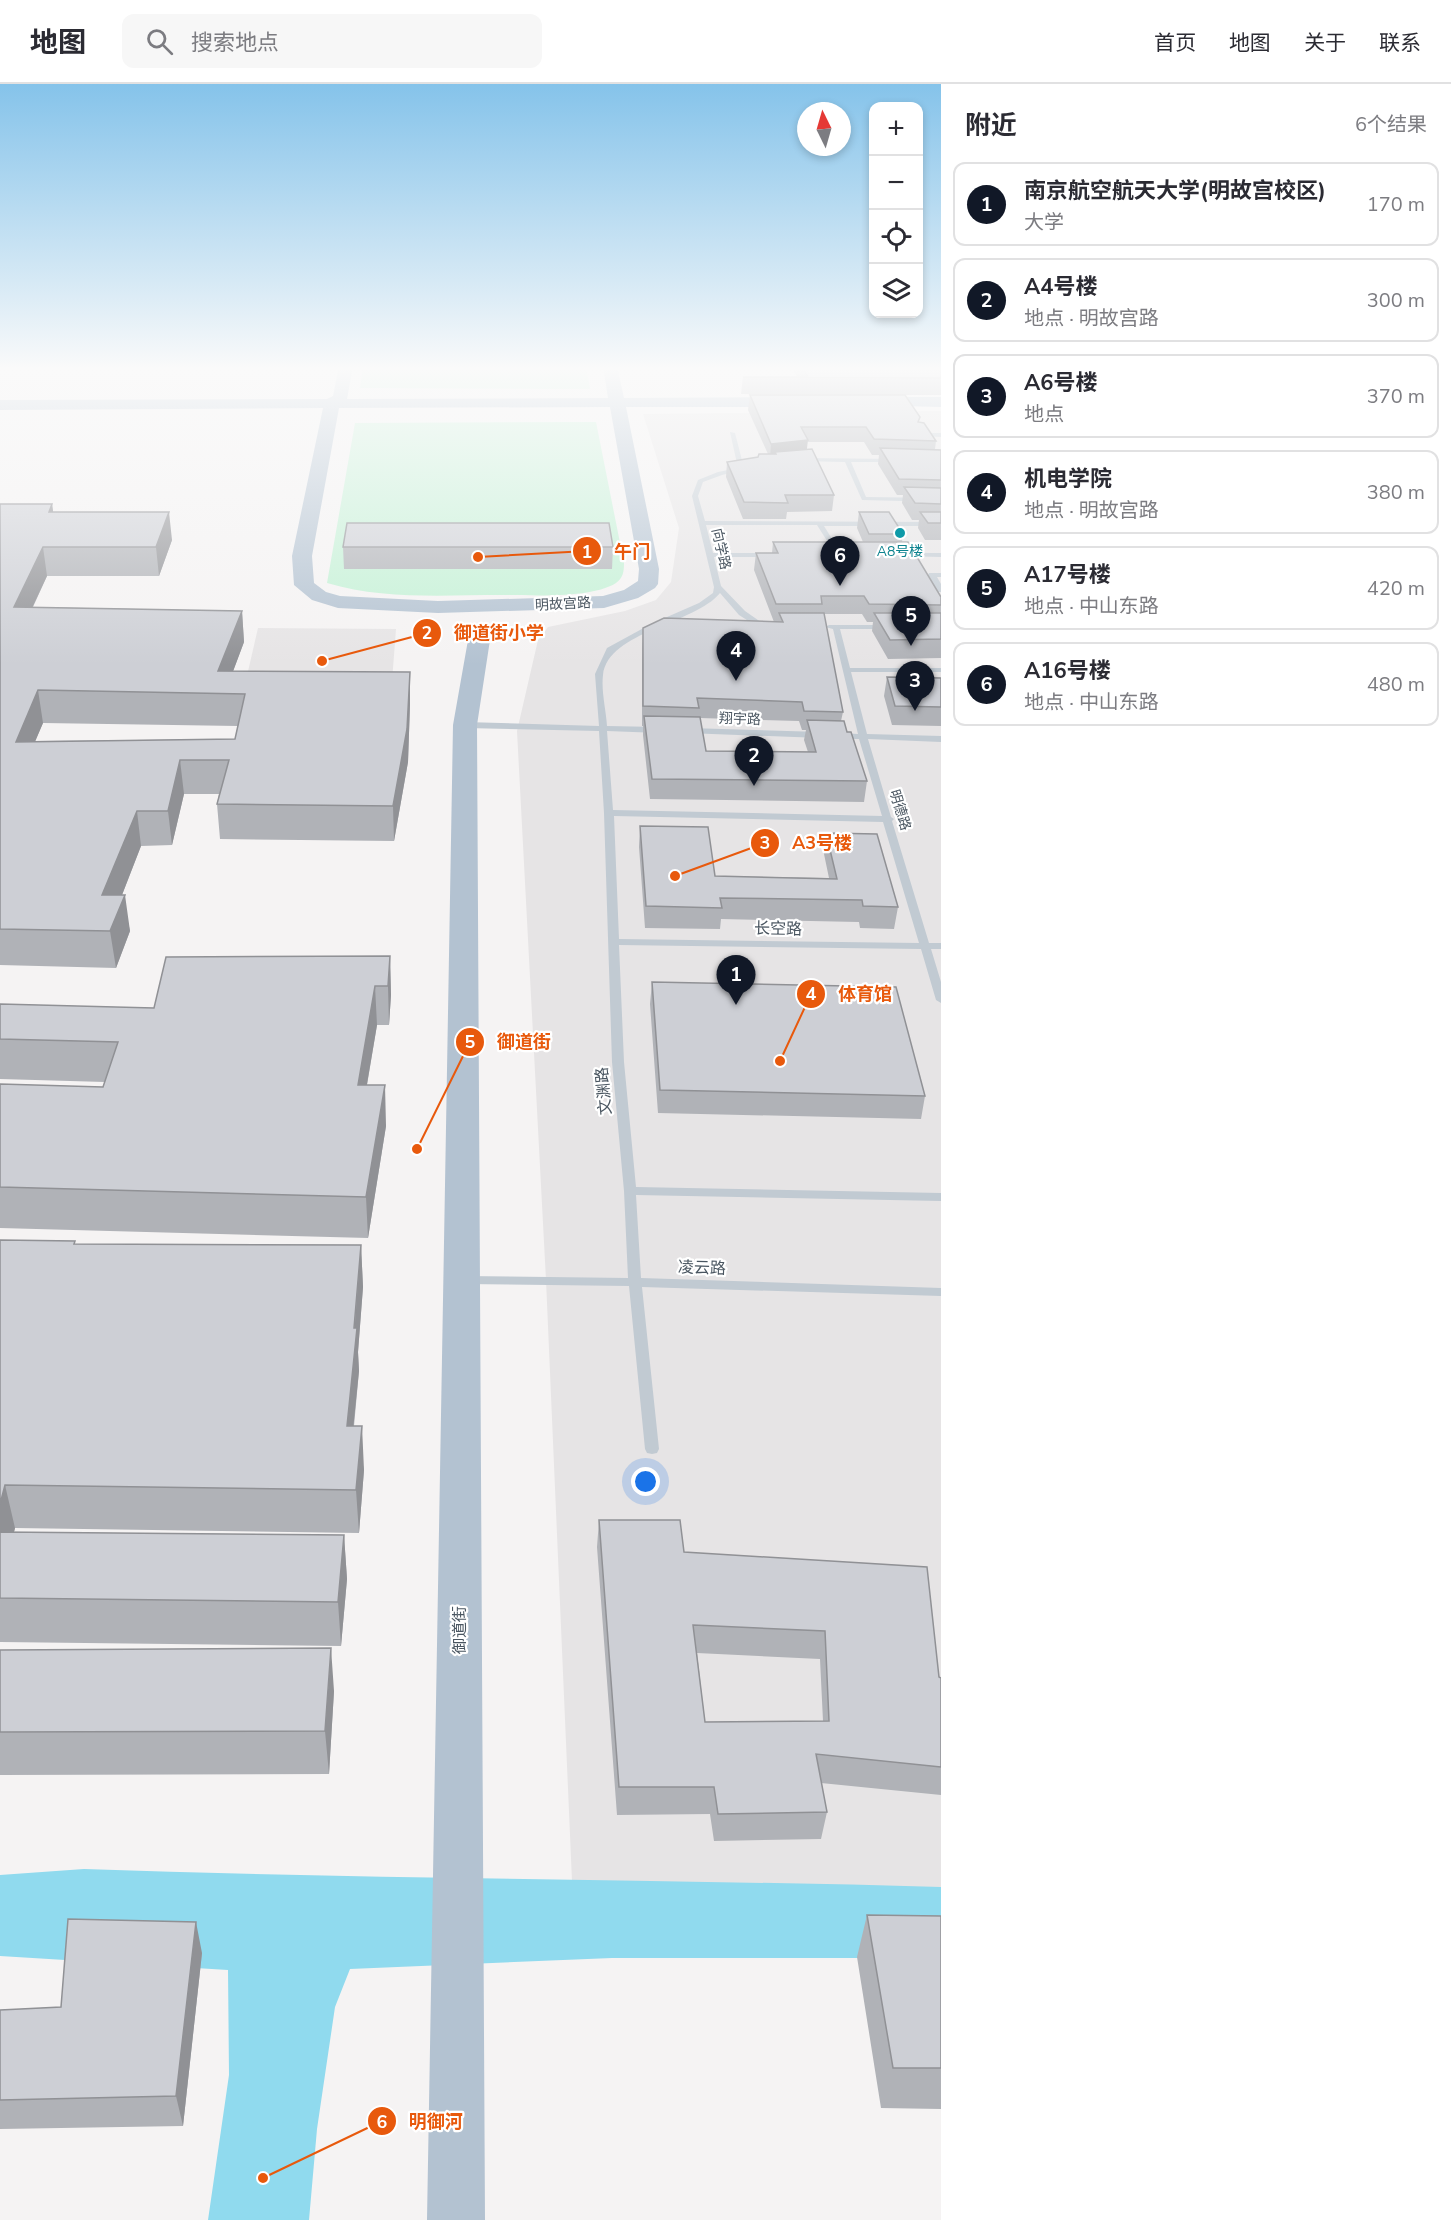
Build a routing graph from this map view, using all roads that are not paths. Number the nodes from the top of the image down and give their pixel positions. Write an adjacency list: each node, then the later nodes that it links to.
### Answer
1 (322, 466): 27 (main road, 明故宫路)
2 (629, 466): 26 (main road, 明故宫路)
3 (750, 466): 5 (lane, 向学路)
4 (850, 466): 6 (lane)
5 (741, 468): 12 (lane, 向学路)
6 (864, 499): 7 (lane); 8 (lane)
7 (941, 500)
8 (868, 507)
9 (871, 515): 11 (lane)
10 (819, 523): 11 (lane); 12 (lane); 17 (lane)
11 (875, 523): 13 (lane)
12 (704, 524): 14 (lane, 向学路)
13 (941, 524)
14 (710, 555): 15 (lane); 24 (lane, 向学路)
15 (781, 555)
16 (828, 555): 17 (lane)
17 (839, 555): 18 (lane)
18 (851, 555)
19 (897, 555): 20 (lane)
20 (920, 555): 21 (lane); 22 (lane)
21 (941, 555)
22 (932, 575): 23 (lane); 25 (lane)
23 (941, 575)
24 (718, 587): 28 (lane, 向学路); 31 (lane)
25 (941, 590)
26 (537, 606): 27 (main road, 明故宫路); 36 (main road)
27 (438, 608): 36 (main road)
28 (654, 626): 29 (lane); 40 (lane, 向学路)
29 (676, 626)
30 (742, 627): 31 (lane)
31 (764, 627): 32 (lane)
32 (774, 627)
33 (815, 627): 34 (lane)
34 (836, 627): 35 (lane); 37 (lane, 明德路)
35 (894, 627)
36 (495, 630): 39 (main road, 御道街)
37 (846, 670): 38 (lane); 43 (lane, 明德路)
38 (941, 670)
39 (465, 725): 40 (lane); 53 (main road, 御道街)
40 (602, 728): 41 (lane); 45 (lane, 文渊路)
41 (673, 731)
42 (685, 731): 43 (lane, 翔宇路)
43 (863, 737): 44 (lane, 翔宇路); 46 (lane, 明德路)
44 (941, 739)
45 (609, 813): 46 (lane); 47 (lane, 文渊路)
46 (889, 819): 48 (lane, 明德路)
47 (614, 942): 48 (lane, 长空路); 51 (lane, 文渊路)
48 (925, 946): 49 (lane, 长空路); 50 (lane, 明德路)
49 (941, 946)
50 (941, 1000)
51 (630, 1191): 52 (lane); 54 (lane, 文渊路)
52 (941, 1197)
53 (462, 1280): 54 (lane, 凌云路); 57 (main road, 御道街)
54 (635, 1282): 55 (lane, 凌云路); 56 (lane, 文渊路)
55 (941, 1292)
56 (652, 1449)
57 (456, 2220)

